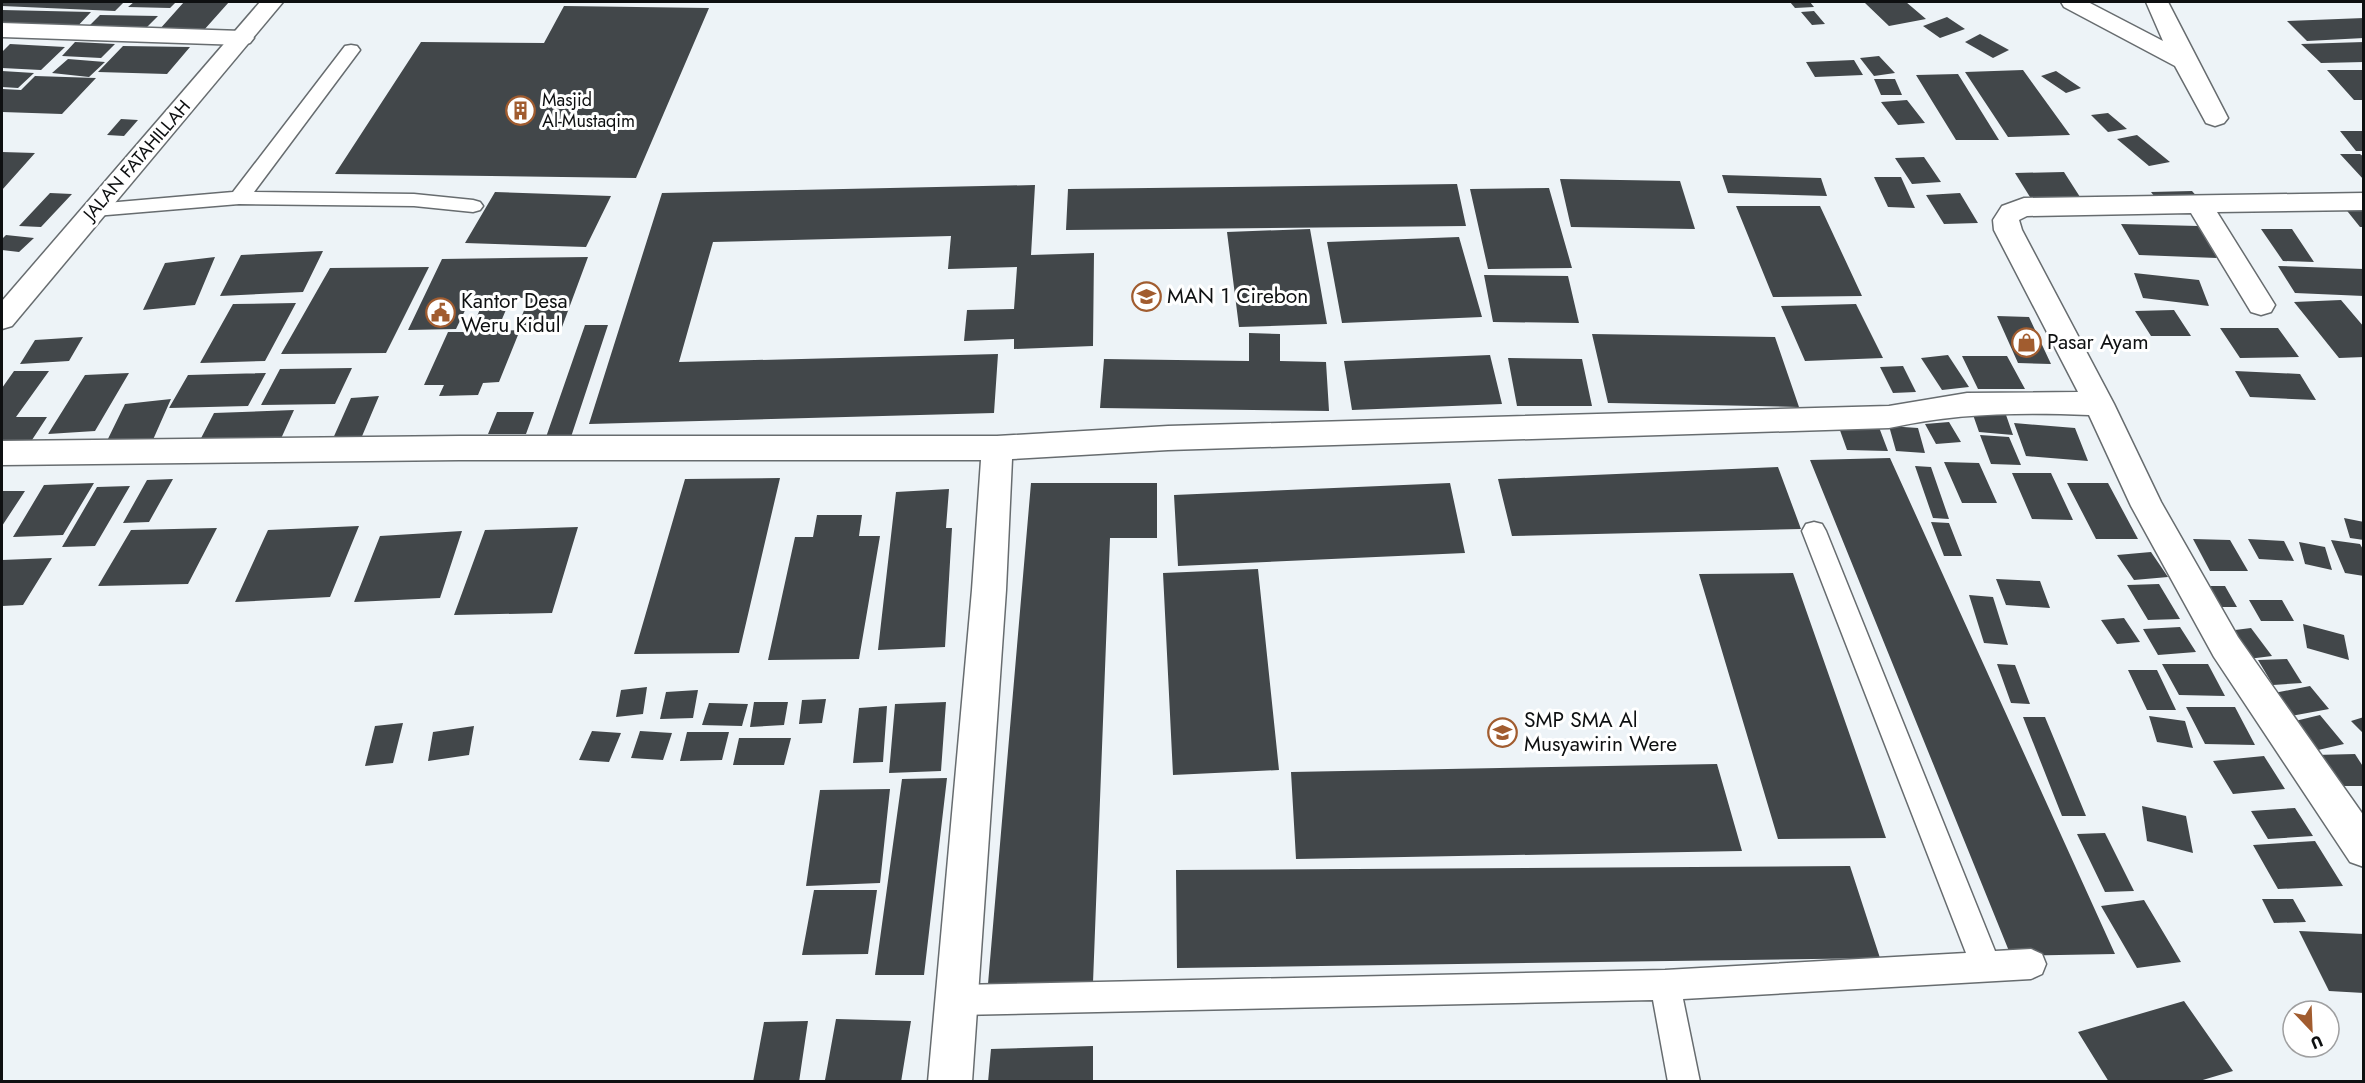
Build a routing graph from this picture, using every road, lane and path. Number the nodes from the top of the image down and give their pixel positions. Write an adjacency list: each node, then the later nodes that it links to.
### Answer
1 (272, 2): 5 (street, JALAN FATAHILLAH)
2 (2072, 2): 7 (street)
3 (2157, 2): 7 (street)
4 (2, 30): 5 (street)
5 (242, 39): 13 (street, JALAN FATAHILLAH)
6 (351, 50): 9 (lane)
7 (2185, 63): 8 (street)
8 (2215, 118)
9 (239, 198): 11 (lane); 13 (lane)
10 (2362, 201): 12 (street)
11 (473, 206)
12 (2200, 206): 14 (street); 16 (street)
13 (95, 210): 15 (street, JALAN FATAHILLAH)
14 (2261, 304)
15 (2, 319)
16 (2099, 404): 17 (street); 20 (street)
17 (997, 448): 18 (street); 24 (street)
18 (2, 453)
19 (1814, 531): 22 (lane)
20 (2364, 849)
21 (2031, 964): 22 (lane)
22 (1986, 967): 23 (lane)
23 (1665, 985): 24 (lane); 26 (lane)
24 (958, 1000): 25 (street)
25 (950, 1082)
26 (1684, 1082)

